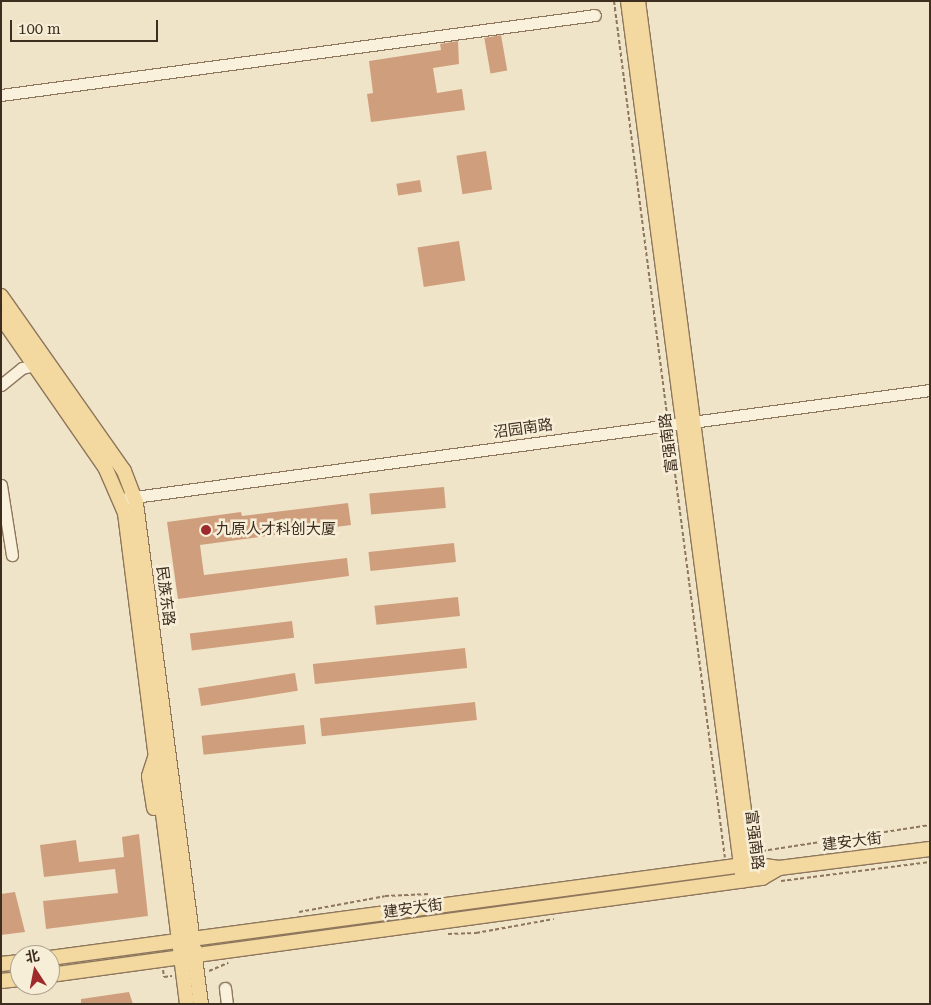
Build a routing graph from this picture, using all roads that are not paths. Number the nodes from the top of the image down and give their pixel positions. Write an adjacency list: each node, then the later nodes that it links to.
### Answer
1 (628, 1): 10 (main road, 富强南路)
2 (638, 1): 10 (main road, 富强南路)
3 (595, 15): 4 (street)
4 (1, 95)
5 (1, 296): 12 (main road, 民族东路)
6 (1, 317): 7 (main road, 民族东路)
7 (35, 365): 8 (street); 12 (main road, 民族东路)
8 (1, 385)
9 (930, 390): 10 (street, 沼园南路)
10 (688, 421): 12 (street, 沼园南路); 15 (main road, 富强南路)
11 (1, 485): 13 (street)
12 (127, 498): 18 (main road, 民族东路); 18 (main road, 民族东路)
13 (12, 555)
14 (930, 849): 16 (main road, 建安大街)
15 (745, 859): 16 (main road, 建安大街); 17 (main road, 富强南路); 18 (main road, 建安大街)
16 (779, 868): 17 (main road, 建安大街)
17 (748, 880): 20 (main road, 建安大街)
18 (181, 941): 19 (main road, 建安大街); 20 (main road)
19 (60, 957)
20 (188, 957): 21 (main road, 建安大街); 23 (main road); 24 (main road)
21 (60, 974)
22 (225, 988): 25 (street)
23 (187, 1004)
24 (201, 1004)
25 (228, 1004)

